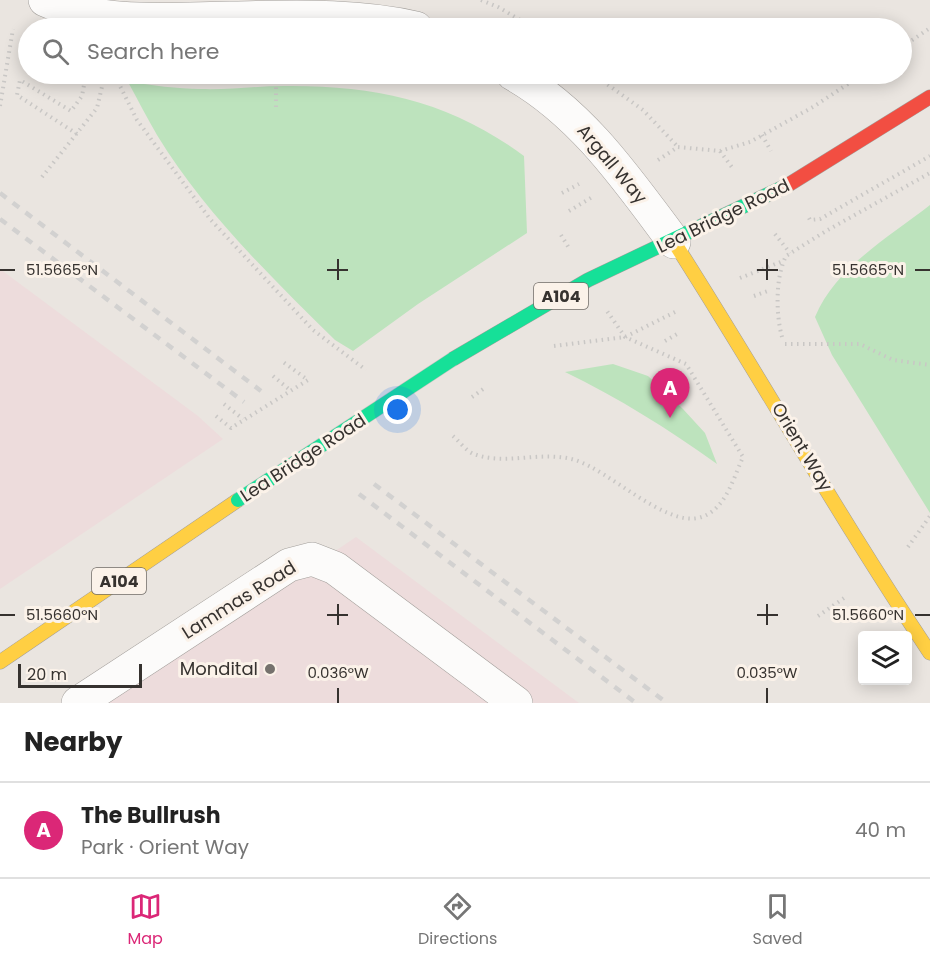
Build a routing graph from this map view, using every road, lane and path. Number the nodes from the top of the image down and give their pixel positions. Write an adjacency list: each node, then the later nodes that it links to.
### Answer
1 (45, 0): 3 (street)
2 (481, 0): 4 (path)
3 (123, 18)
4 (517, 18)
5 (930, 28): 7 (path)
6 (13, 29): 18 (path)
7 (912, 40)
8 (19, 84): 20 (path)
9 (27, 84): 10 (path)
10 (84, 84)
11 (103, 84): 20 (path)
12 (120, 84): 52 (path)
13 (276, 84): 19 (path)
14 (527, 84): 36 (street, Argall Way)
15 (607, 84): 22 (path)
16 (848, 84): 21 (path)
17 (930, 97): 36 (main road, Lea Bridge Road / A104)
18 (0, 106)
19 (276, 106)
20 (77, 134): 29 (path)
21 (762, 135): 23 (path); 24 (path)
22 (678, 147): 23 (path); 27 (path)
23 (720, 151): 26 (path)
24 (771, 151)
25 (930, 156): 34 (path)
26 (727, 160)
27 (656, 161)
28 (930, 173): 39 (path)
29 (42, 177)
30 (579, 184): 31 (path)
31 (562, 193)
32 (583, 203): 33 (path)
33 (569, 211)
34 (806, 212)
35 (561, 236): 38 (path)
36 (674, 242): 63 (main road, Orient Way); 64 (main road, Lea Bridge Road / A104, bridge)
37 (780, 242): 39 (path)
38 (567, 244)
39 (789, 253): 40 (path)
40 (784, 260): 41 (path); 51 (path)
41 (752, 273)
42 (768, 291): 43 (path)
43 (751, 297)
44 (609, 314): 47 (path)
45 (658, 322): 47 (path)
46 (676, 334): 48 (path)
47 (625, 338): 49 (path); 60 (path)
48 (665, 341)
49 (546, 349)
50 (284, 362): 55 (path)
51 (930, 366)
52 (369, 372)
53 (273, 376): 55 (path)
54 (492, 383): 56 (path)
55 (290, 390): 59 (path)
56 (472, 397)
57 (224, 404): 59 (path)
58 (216, 416): 59 (path)
59 (243, 420)
60 (453, 436)
61 (930, 516): 62 (path)
62 (908, 547)
63 (930, 653)
64 (0, 662)
65 (78, 703): 66 (street, Lammas Road)
66 (516, 703)

